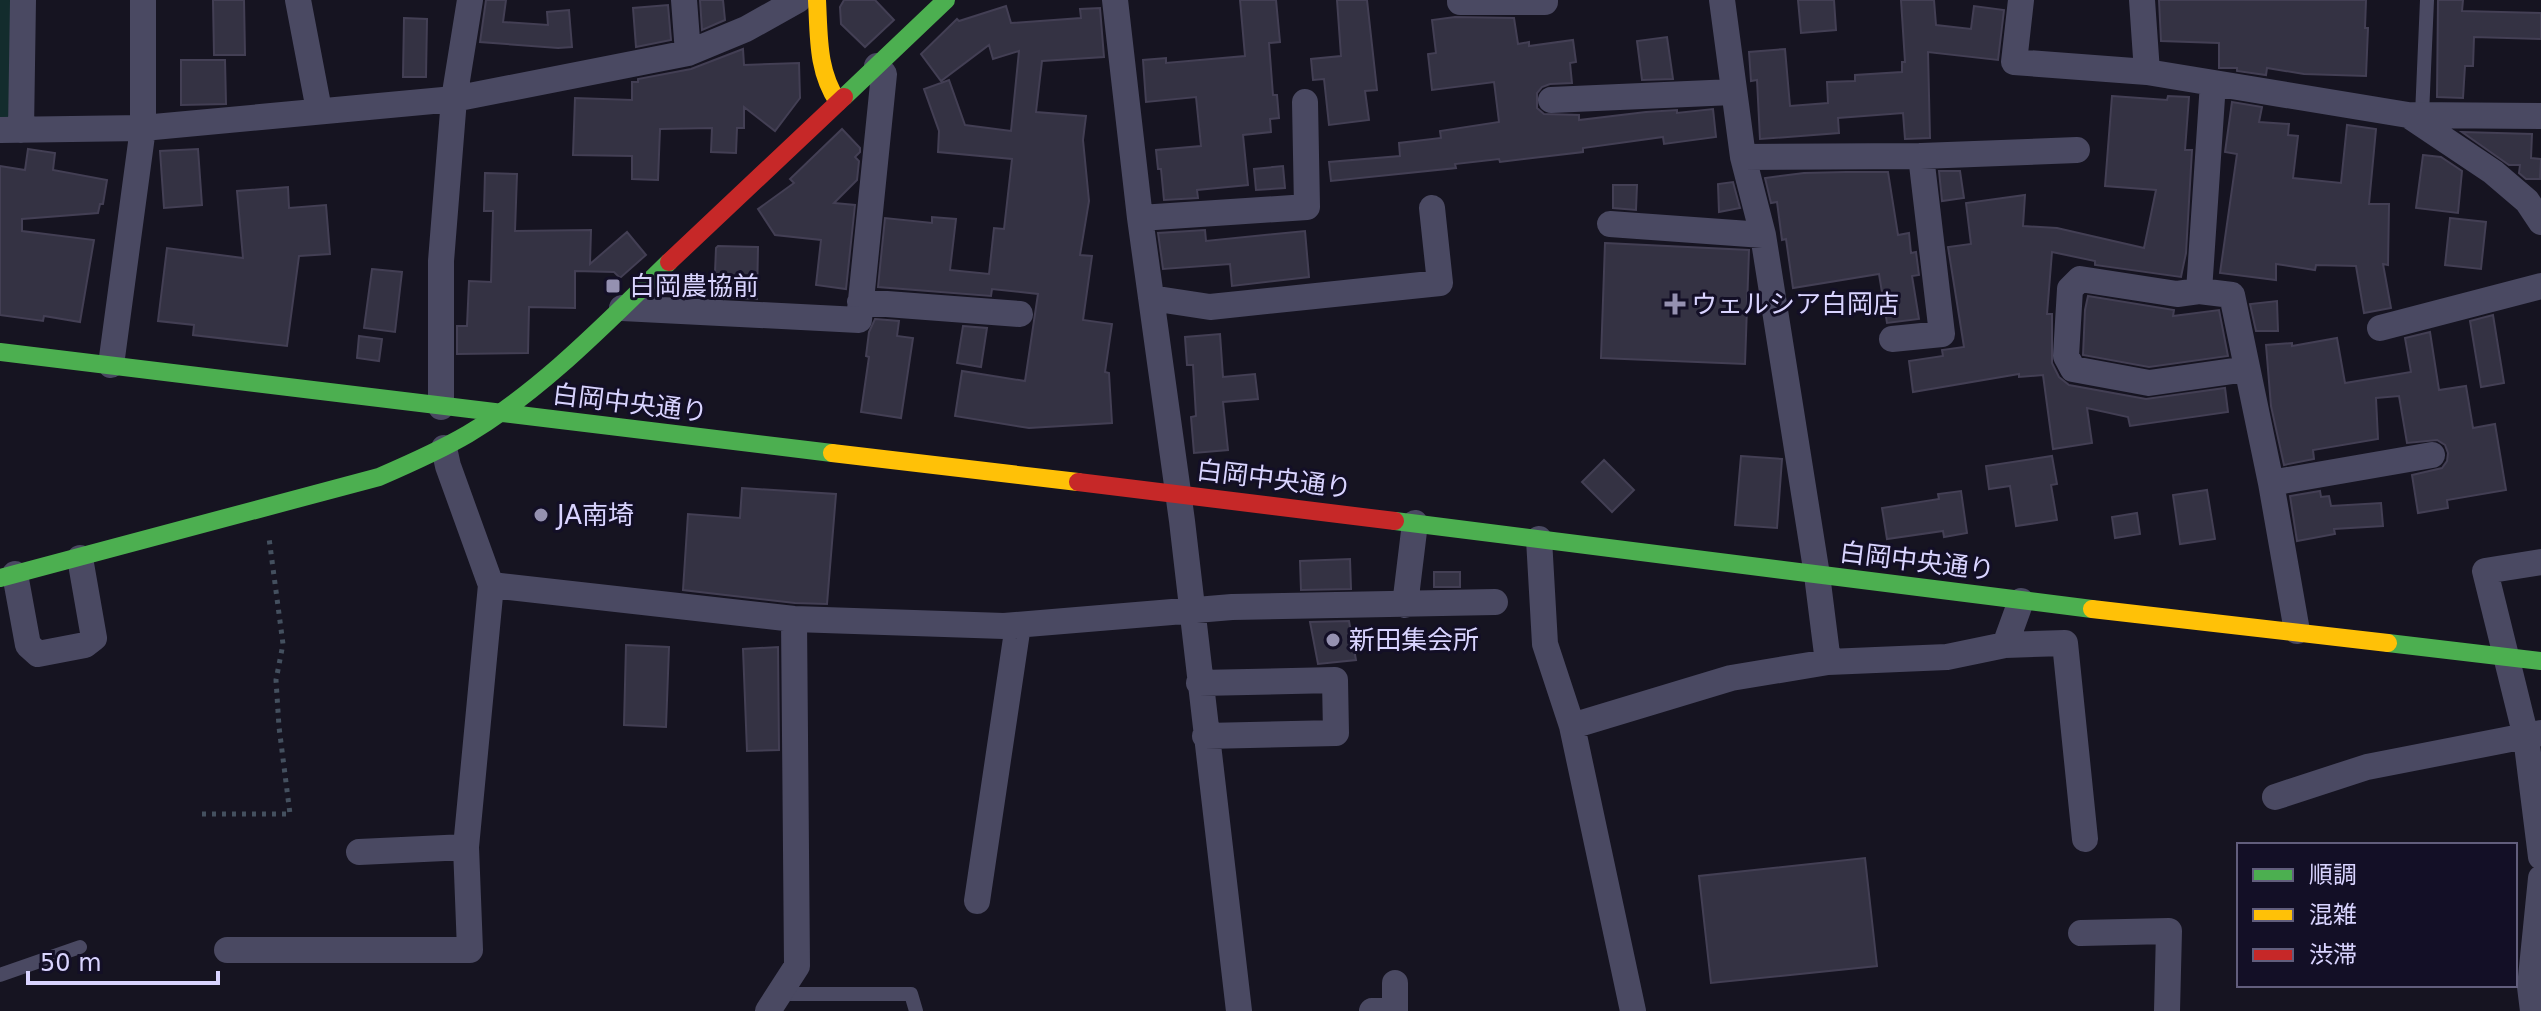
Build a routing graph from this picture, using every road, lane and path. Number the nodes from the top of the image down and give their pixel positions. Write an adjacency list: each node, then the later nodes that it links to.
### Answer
1 (23, 0): 29 (street)
2 (143, 0): 28 (street)
3 (298, 0): 25 (street)
4 (470, 0): 21 (street)
5 (684, 0): 16 (street)
6 (798, 0): 16 (street)
7 (817, 0): 23 (street)
8 (946, 0): 17 (street)
9 (1115, 0): 34 (street)
10 (1460, 0): 11 (street)
11 (1545, 0)
12 (1722, 0): 20 (street)
13 (2021, 0): 18 (street)
14 (2142, 0): 18 (street)
15 (2427, 0): 26 (lane)
16 (688, 53): 21 (street)
17 (877, 66): 23 (street); 41 (street)
18 (2147, 72): 19 (street)
19 (2213, 83): 26 (street); 39 (street)
20 (1733, 92): 22 (street); 32 (street)
21 (454, 99): 25 (street); 49 (street)
22 (1551, 100)
23 (838, 102): 42 (street)
24 (1305, 102): 34 (street)
25 (319, 110): 28 (street)
26 (2415, 115): 27 (street); 35 (street)
27 (2541, 116)
28 (143, 128): 29 (street); 47 (street)
29 (10, 130)
30 (2077, 150): 31 (street)
31 (1921, 156): 32 (street); 45 (street)
32 (1743, 157): 37 (street)
33 (1432, 208): 40 (street)
34 (1140, 218): 40 (street)
35 (2541, 222)
36 (1610, 224): 37 (street)
37 (1763, 235): 60 (street)
38 (2541, 286): 44 (street)
39 (2199, 291): 48 (street); 48 (street)
40 (1151, 298): 54 (street)
41 (860, 302): 42 (street); 43 (street)
42 (622, 308): 50 (street)
43 (1020, 314)
44 (2380, 328)
45 (1892, 339)
46 (0, 352): 47 (street, 白岡中央通り)
47 (111, 365): 49 (street, 白岡中央通り)
48 (2247, 369): 53 (street)
49 (441, 407): 50 (street, 白岡中央通り)
50 (500, 413): 51 (street); 54 (street, 白岡中央通り)
51 (444, 448): 55 (street); 62 (street)
52 (2432, 455): 53 (street)
53 (2271, 483): 69 (street)
54 (1178, 493): 56 (street, 白岡中央通り); 66 (street)
55 (265, 508): 58 (street); 79 (path)
56 (1415, 523): 57 (street, 白岡中央通り); 65 (street)
57 (1539, 539): 60 (street, 白岡中央通り); 75 (street)
58 (80, 558): 61 (street); 61 (street)
59 (2541, 562): 71 (street)
60 (1817, 575): 63 (street, 白岡中央通り); 73 (street)
61 (8, 576)
62 (491, 585): 67 (street); 81 (street)
63 (2021, 601): 69 (street, 白岡中央通り); 70 (street)
64 (1495, 602): 65 (street)
65 (1405, 605): 66 (street)
66 (1192, 611): 68 (street); 74 (street)
67 (794, 619): 68 (street); 91 (street)
68 (1018, 625): 85 (street)
69 (2297, 631): 71 (street, 白岡中央通り)
70 (2005, 645): 73 (street); 80 (street)
71 (2506, 657): 72 (street, 白岡中央通り); 76 (street)
72 (2541, 661)
73 (1828, 662): 75 (street)
74 (1199, 683): 77 (street); 77 (street)
75 (1572, 726): 95 (street)
76 (2534, 735): 78 (street); 83 (street)
77 (1205, 736): 93 (street)
78 (2275, 797)
79 (202, 814)
80 (2085, 839)
81 (466, 847): 82 (street); 88 (street)
82 (359, 852)
83 (2541, 857)
84 (2541, 878): 97 (street)
85 (977, 901)
86 (2081, 933): 96 (street)
87 (80, 947): 89 (lane)
88 (227, 950)
89 (0, 975)
90 (1395, 983): 94 (street)
91 (774, 1002): 92 (lane)
92 (916, 1011)
93 (1239, 1011)
94 (1372, 1011)
95 (1633, 1011)
96 (2167, 1011)
97 (2533, 1011)

